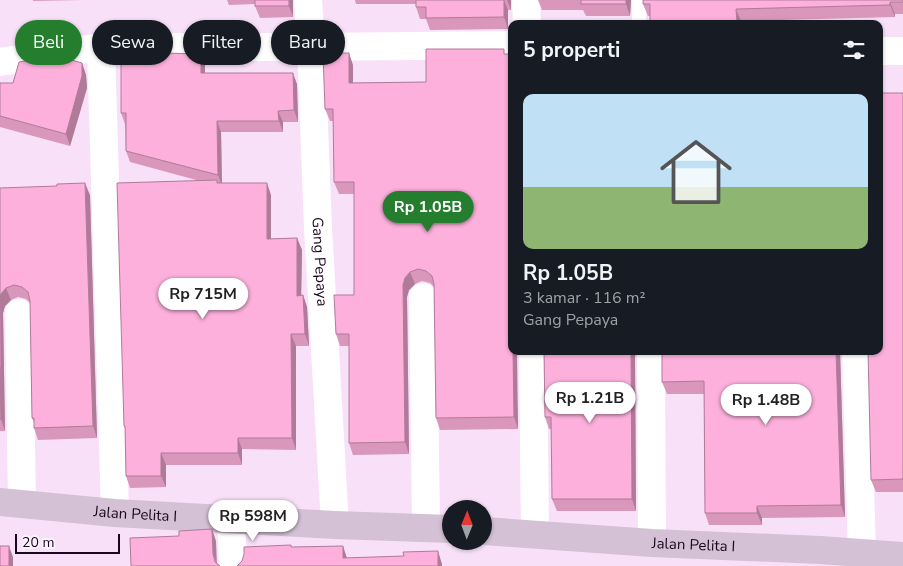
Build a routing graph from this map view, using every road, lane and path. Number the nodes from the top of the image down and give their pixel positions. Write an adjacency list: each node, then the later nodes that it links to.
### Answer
1 (308, 0): 4 (street, Gang Pepaya)
2 (526, 0): 5 (street)
3 (639, 0): 6 (lane)
4 (310, 20)
5 (527, 20)
6 (639, 20)
7 (508, 44): 10 (street)
8 (173, 47): 9 (street)
9 (271, 47)
10 (345, 47)
11 (92, 48): 14 (street)
12 (883, 51): 13 (street)
13 (903, 51)
14 (0, 62)
15 (102, 65): 23 (street)
16 (313, 65): 25 (street, Gang Pepaya)
17 (423, 297): 26 (street)
18 (19, 313): 22 (street)
19 (532, 355): 28 (street)
20 (856, 355): 30 (street)
21 (651, 356): 29 (street)
22 (11, 503): 23 (street, Jalan Pelita I)
23 (114, 513): 24 (street, Jalan Pelita I)
24 (231, 519): 25 (street, Jalan Pelita I); 32 (street)
25 (335, 525): 26 (street, Jalan Pelita I)
26 (439, 528)
27 (492, 531): 28 (street, Jalan Pelita I)
28 (536, 534): 29 (street, Jalan Pelita I)
29 (652, 543): 30 (street, Jalan Pelita I)
30 (862, 552): 31 (street, Jalan Pelita I)
31 (903, 556)
32 (234, 566)

